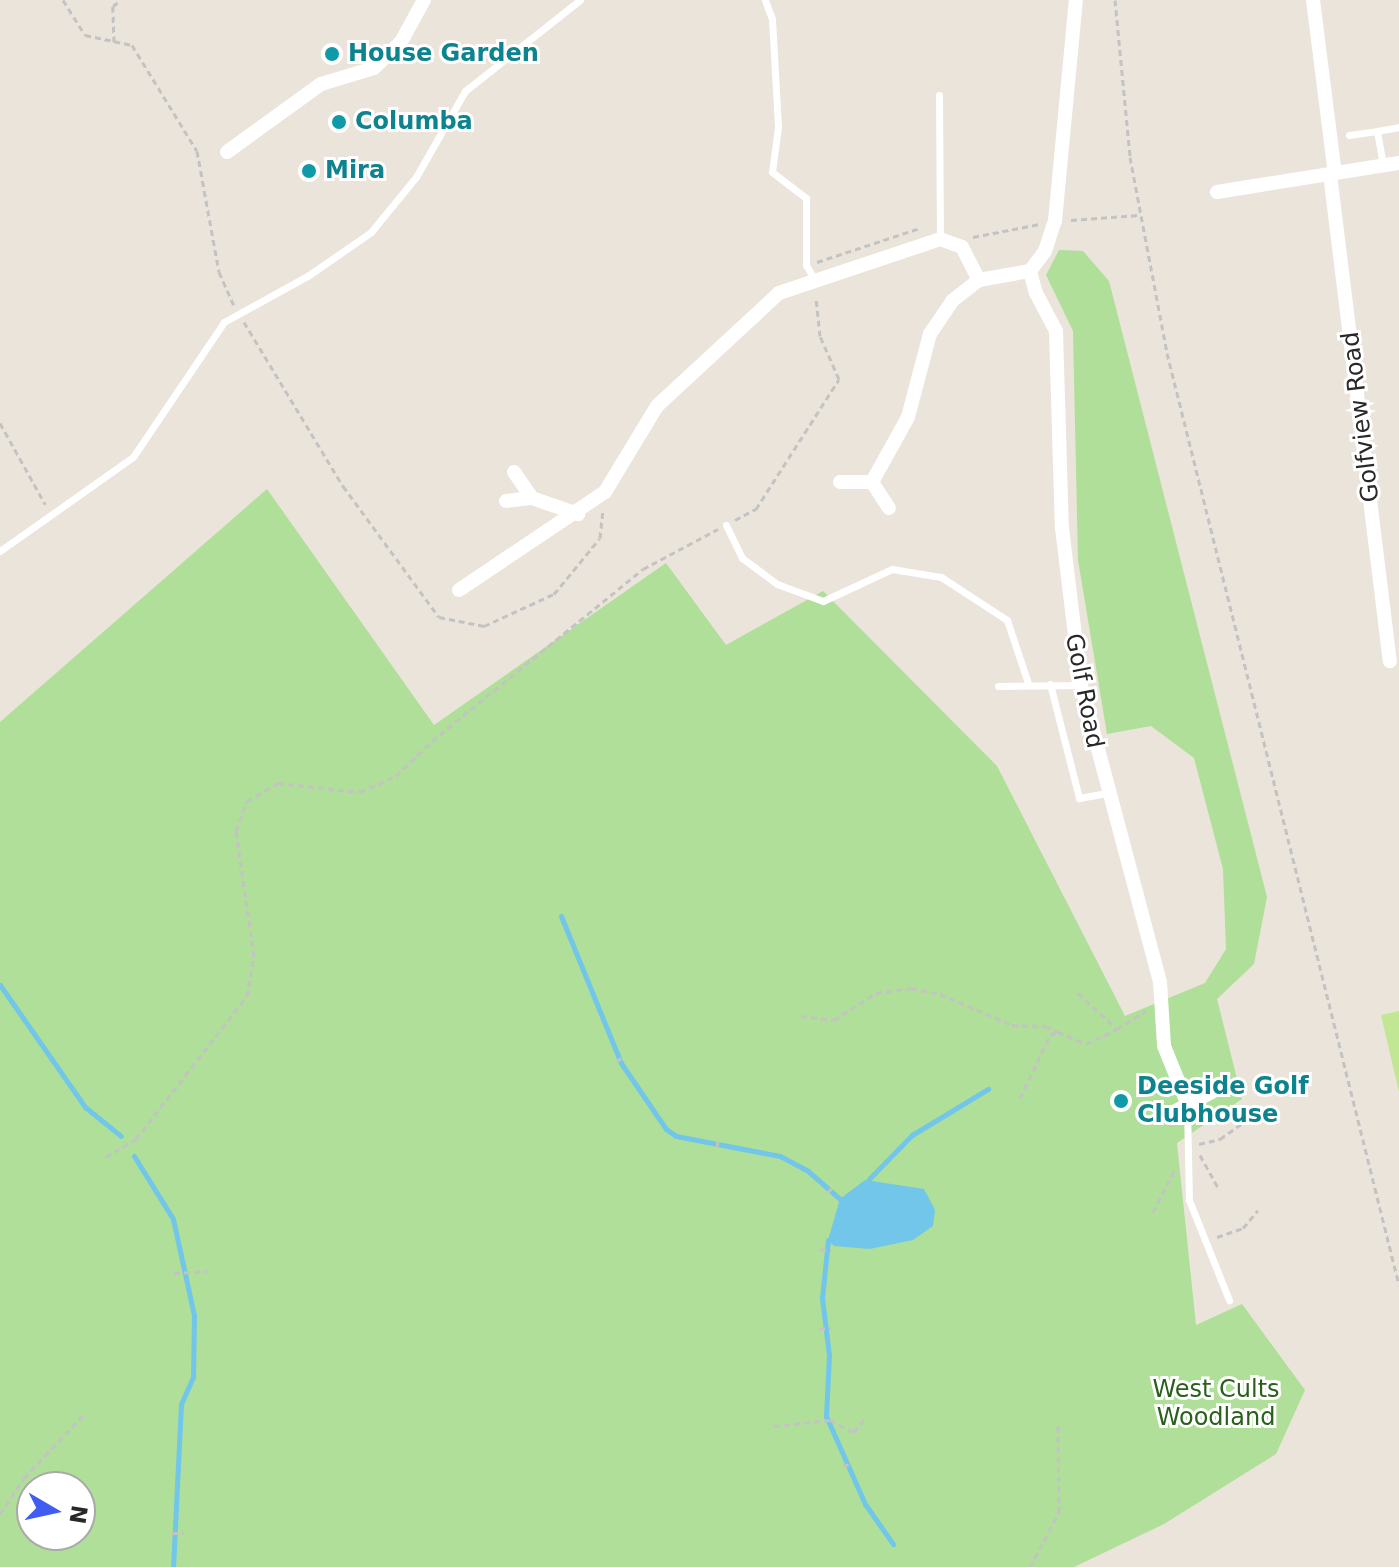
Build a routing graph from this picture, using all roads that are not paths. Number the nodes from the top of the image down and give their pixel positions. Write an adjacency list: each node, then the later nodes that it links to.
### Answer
1 (424, 0): 10 (street)
2 (580, 0): 27 (lane)
3 (765, 0): 17 (lane)
4 (1076, 0): 16 (street)
5 (1313, 0): 13 (street, Golfview Road)
6 (939, 95): 15 (lane)
7 (1399, 127): 8 (lane)
8 (1377, 131): 9 (lane); 12 (lane)
9 (1349, 135)
10 (227, 152)
11 (1399, 163): 12 (street)
12 (1383, 166): 13 (street)
13 (1332, 174): 14 (street); 29 (street, Golfview Road)
14 (1217, 192)
15 (940, 239): 17 (street); 18 (street)
16 (1030, 271): 18 (street); 32 (street, Golf Road)
17 (814, 279): 25 (street)
18 (979, 280): 21 (street)
19 (514, 472): 22 (street)
20 (840, 482): 21 (street)
21 (872, 482): 24 (street)
22 (532, 498): 23 (street); 25 (street)
23 (506, 501)
24 (889, 508)
25 (578, 514): 28 (street)
26 (726, 525): 30 (lane)
27 (0, 551)
28 (459, 590)
29 (1390, 661)
30 (1028, 683): 31 (lane); 33 (lane)
31 (1050, 684): 32 (lane); 34 (lane)
32 (1081, 685): 34 (street, Golf Road)
33 (998, 686)
34 (1106, 793): 36 (street, Golf Road)
35 (1214, 1091): 36 (street)
36 (1187, 1103): 37 (street); 38 (lane)
37 (1168, 1115)
38 (1229, 1300)

